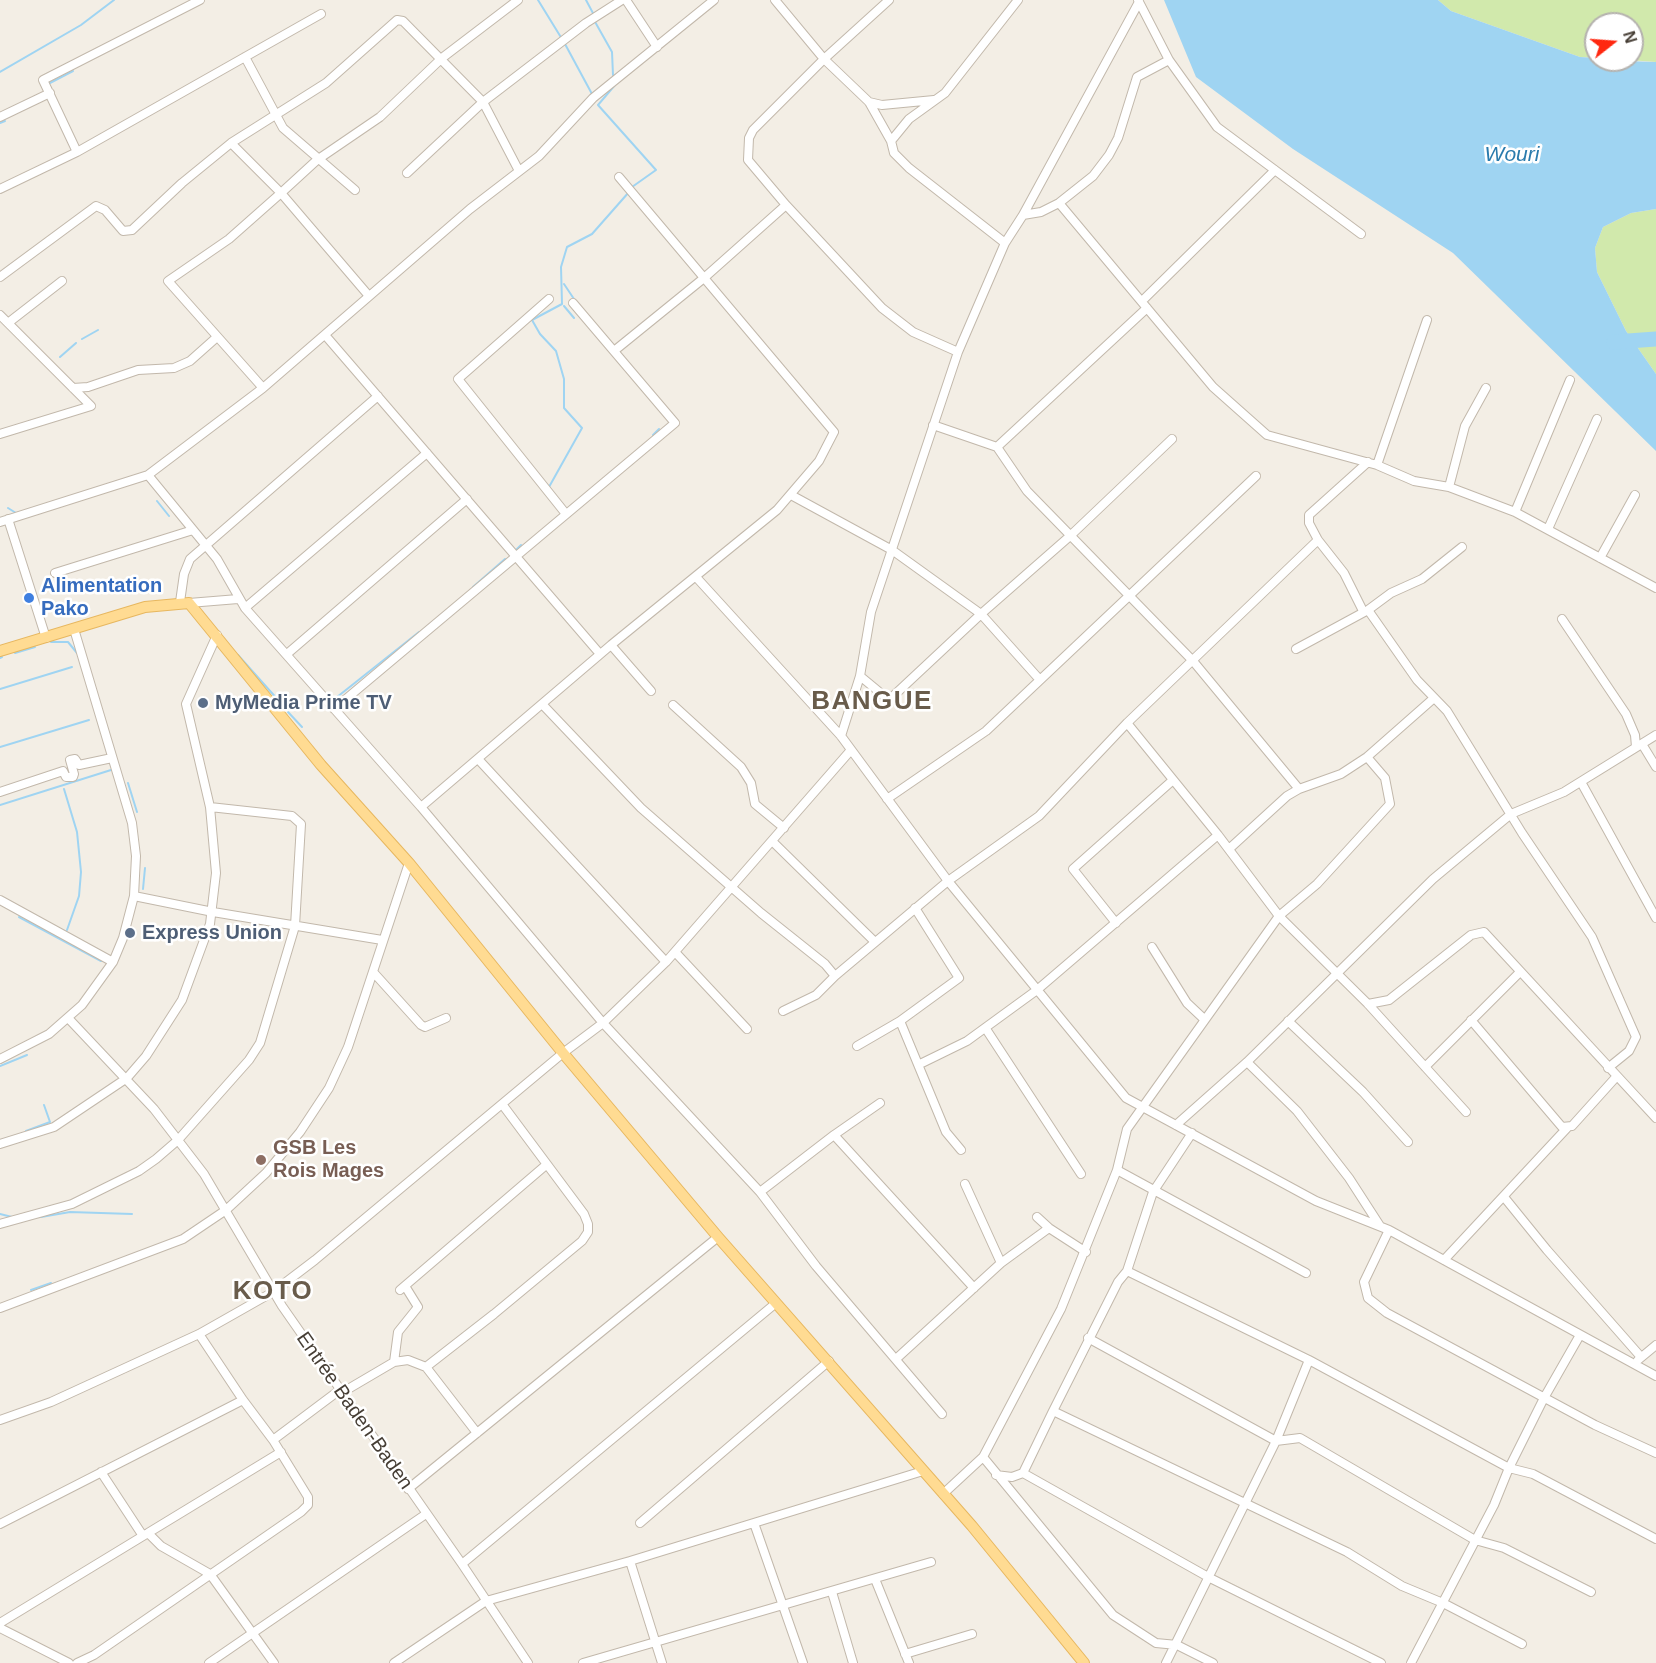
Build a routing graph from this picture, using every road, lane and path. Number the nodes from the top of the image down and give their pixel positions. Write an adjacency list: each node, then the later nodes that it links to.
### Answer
1 (200, 0): 15 (street)
2 (518, 0): 12 (street)
3 (624, 0): 10 (street); 17 (street)
4 (714, 0): 10 (street)
5 (774, 0): 13 (street)
6 (889, 0): 13 (street)
7 (1018, 0): 16 (street)
8 (1139, 1): 14 (street); 34 (street)
9 (321, 14): 11 (street)
10 (657, 47): 26 (street)
11 (245, 57): 19 (street); 23 (street)
12 (442, 58): 17 (street); 19 (street); 24 (street)
13 (824, 59): 18 (street); 33 (street)
14 (1169, 60): 25 (street); 32 (street)
15 (50, 93): 20 (street); 23 (street)
16 (936, 100): 18 (street); 21 (street)
17 (483, 102): 26 (street); 27 (street)
18 (868, 102): 21 (street)
19 (276, 113): 22 (street); 24 (street)
20 (0, 117)
21 (891, 141): 36 (street)
22 (231, 142): 31 (street); 37 (street)
23 (78, 152): 29 (street)
24 (317, 160): 30 (street); 31 (street)
25 (1275, 170): 35 (street); 43 (street)
26 (519, 171): 40 (street)
27 (407, 173)
28 (619, 177): 38 (street)
29 (0, 189)
30 (355, 190)
31 (282, 193): 40 (street); 47 (street)
32 (1059, 203): 34 (street); 43 (street)
33 (786, 205): 38 (street); 49 (street)
34 (1023, 215): 36 (street)
35 (1361, 234)
36 (1005, 243): 49 (street)
37 (0, 277)
38 (704, 278): 48 (street); 66 (street)
39 (62, 281): 44 (street)
40 (369, 297): 46 (street)
41 (549, 299): 70 (street)
42 (573, 303): 48 (street)
43 (1144, 305): 59 (street); 61 (street)
44 (3, 319): 51 (street)
45 (1427, 320): 62 (street)
46 (325, 334): 52 (street); 54 (street)
47 (217, 337): 51 (street); 52 (street)
48 (614, 351): 70 (street)
49 (958, 352): 56 (street)
50 (1570, 380): 69 (street)
51 (73, 388): 57 (street)
52 (263, 388): 63 (street)
53 (1486, 388): 65 (street)
54 (378, 396): 60 (street); 76 (street)
55 (1597, 419): 73 (street)
56 (933, 425): 59 (street); 78 (street)
57 (0, 434)
58 (1172, 439): 74 (street)
59 (997, 447): 74 (street)
60 (427, 453): 68 (street); 88 (street)
61 (1368, 462): 62 (street); 75 (street)
62 (1377, 465): 65 (street)
63 (148, 475): 71 (street); 72 (street)
64 (1256, 476): 85 (street)
65 (1449, 487): 69 (street)
66 (791, 495): 78 (street); 83 (street)
67 (1635, 495): 80 (street)
68 (467, 499): 79 (street); 98 (street)
69 (1515, 512): 73 (street)
70 (566, 514): 79 (street)
71 (4, 520): 94 (street)
72 (193, 530): 76 (street); 81 (street)
73 (1548, 530): 80 (street)
74 (1070, 536): 85 (street); 90 (street)
75 (1318, 540): 89 (street); 100 (street)
76 (205, 545): 86 (street); 87 (street)
77 (1462, 547): 89 (street)
78 (892, 550): 90 (street); 101 (street)
79 (516, 556): 99 (street); 107 (street)
80 (1600, 558): 84 (street)
81 (55, 573)
82 (1656, 575): 84 (street)
83 (696, 577): 95 (street); 110 (street)
84 (1653, 586)
85 (1130, 597): 100 (street); 102 (street)
86 (238, 599): 87 (street); 88 (street)
87 (184, 603): 92 (main road); 93 (main road)
88 (245, 608): 98 (street)
89 (1366, 610): 96 (street); 104 (street)
90 (981, 614): 101 (street); 102 (street)
91 (1562, 619): 111 (street)
92 (74, 629): 94 (main road); 114 (street)
93 (217, 635): 122 (street); 129 (main road)
94 (46, 638): 97 (main road)
95 (611, 645): 99 (street); 103 (street)
96 (1296, 649)
97 (0, 651)
98 (287, 654): 107 (street)
99 (600, 654): 105 (street)
100 (1193, 661): 108 (street); 119 (street)
101 (860, 676): 110 (street)
102 (1040, 680): 121 (street)
103 (651, 691)
104 (1434, 698): 113 (street); 124 (street)
105 (542, 704): 115 (street); 131 (street)
106 (674, 705): 125 (street)
107 (334, 709): 123 (street)
108 (1126, 723): 117 (street); 130 (street)
109 (1656, 735): 111 (street)
110 (841, 736): 112 (street)
111 (1639, 746): 116 (street); 118 (street)
112 (851, 750): 121 (street); 125 (street)
113 (1368, 757): 119 (street); 136 (street)
114 (112, 758): 120 (street); 132 (street)
115 (478, 759): 123 (street); 145 (street)
116 (1656, 767)
117 (1173, 780): 126 (street); 138 (street)
118 (1581, 782): 124 (street); 137 (street)
119 (1299, 789): 128 (street)
120 (0, 792)
121 (887, 799): 130 (street)
122 (210, 807): 135 (street); 139 (street)
123 (421, 807): 159 (street)
124 (1510, 814): 148 (street); 168 (street)
125 (784, 828): 127 (street)
126 (1218, 835): 128 (street); 138 (street)
127 (772, 841): 131 (street); 141 (street)
128 (1229, 849): 136 (street)
129 (409, 863): 140 (street); 163 (main road)
130 (948, 881): 134 (street); 150 (street)
131 (732, 887): 143 (street); 149 (street)
132 (134, 896): 135 (street); 144 (street)
133 (0, 900): 144 (street)
134 (915, 908): 141 (street); 157 (street)
135 (213, 912): 139 (street); 170 (street)
136 (1279, 916): 148 (street); 155 (street)
137 (1656, 918)
138 (1116, 923): 150 (street)
139 (295, 926): 140 (street); 180 (street)
140 (382, 940): 147 (street)
141 (875, 942): 149 (street)
142 (1152, 947): 155 (street)
143 (675, 952): 145 (street); 160 (street)
144 (113, 962): 154 (street)
145 (666, 962): 159 (street)
146 (1520, 972): 151 (street); 156 (street); 168 (street)
147 (374, 974): 153 (street); 191 (street)
148 (1335, 974): 151 (street); 158 (street)
149 (835, 976): 152 (street)
150 (1037, 990): 161 (street); 173 (street)
151 (1368, 1004): 167 (street)
152 (783, 1011)
153 (446, 1018)
154 (69, 1019): 164 (street); 170 (street, Entrée Baden-Baden)
155 (1204, 1019): 173 (street)
156 (1472, 1020): 167 (street); 177 (street)
157 (900, 1021): 162 (street); 166 (street)
158 (1288, 1021): 165 (street); 181 (street)
159 (603, 1023): 163 (street); 188 (street)
160 (747, 1029)
161 (986, 1029): 166 (street); 186 (street)
162 (857, 1046)
163 (562, 1053): 172 (street); 196 (main road)
164 (0, 1059)
165 (1246, 1062): 176 (street); 195 (street)
166 (920, 1064): 183 (street)
167 (1425, 1067): 174 (street)
168 (1608, 1068): 169 (street)
169 (1617, 1076): 175 (street); 177 (street)
170 (128, 1078): 180 (street, Entrée Baden-Baden); 182 (street)
171 (880, 1103): 179 (street)
172 (502, 1104): 184 (street); 203 (street)
173 (1141, 1108): 176 (street); 185 (street)
174 (1466, 1112)
175 (1656, 1118)
176 (1176, 1125): 178 (street)
177 (1567, 1128): 190 (street)
178 (1192, 1133): 189 (street); 195 (street)
179 (834, 1134): 188 (street); 202 (street)
180 (178, 1140): 191 (street, Entrée Baden-Baden); 193 (street)
181 (1408, 1142)
182 (0, 1144)
183 (962, 1150)
184 (546, 1166): 214 (street); 216 (street)
185 (1117, 1170): 189 (street); 197 (street)
186 (1081, 1174)
187 (965, 1184): 199 (street)
188 (760, 1192): 211 (street)
189 (1153, 1192): 200 (street); 201 (street)
190 (1504, 1197): 198 (street); 210 (street)
191 (226, 1210): 203 (street, Entrée Baden-Baden); 205 (street)
192 (1037, 1217): 194 (street)
193 (1, 1220)
194 (1049, 1228): 197 (street); 199 (street)
195 (1384, 1229): 198 (street); 219 (street)
196 (718, 1237): 204 (main road); 224 (street)
197 (1086, 1252): 229 (street)
198 (1444, 1260): 207 (street)
199 (1001, 1263): 202 (street)
200 (1127, 1271): 208 (street); 212 (street)
201 (1306, 1273)
202 (974, 1288): 211 (street)
203 (273, 1292): 206 (street); 218 (street, Entrée Baden-Baden)
204 (776, 1303): 213 (main road); 247 (street)
205 (0, 1308)
206 (199, 1334): 220 (street); 223 (street)
207 (1580, 1335): 215 (street); 219 (street)
208 (1088, 1338): 221 (street); 226 (street)
209 (1656, 1345): 210 (street)
210 (1641, 1358): 215 (street)
211 (896, 1359): 222 (street)
212 (1309, 1360): 226 (street); 230 (street)
213 (829, 1361): 231 (main road); 239 (street)
214 (394, 1362): 216 (street); 218 (street)
215 (1634, 1364): 217 (street)
216 (426, 1367): 224 (street)
217 (1656, 1376)
218 (342, 1390): 225 (street); 235 (street, Entrée Baden-Baden)
219 (1544, 1398): 228 (street); 230 (street)
220 (243, 1400): 225 (street); 232 (street)
221 (1053, 1411): 233 (street); 237 (street)
222 (942, 1414)
223 (0, 1420)
224 (477, 1433): 235 (street)
225 (273, 1440): 227 (street)
226 (1275, 1441): 237 (street); 244 (street)
227 (281, 1452): 242 (street); 248 (street)
228 (1656, 1453)
229 (983, 1457): 234 (street); 236 (street)
230 (1509, 1468): 243 (street); 244 (street)
231 (923, 1471): 236 (main road); 240 (street)
232 (101, 1472): 241 (street); 242 (street)
233 (1023, 1473): 234 (street); 249 (street)
234 (996, 1475): 262 (street)
235 (408, 1488): 238 (street, Entrée Baden-Baden)
236 (943, 1494): 276 (main road)
237 (1244, 1503): 249 (street); 254 (street)
238 (426, 1514): 247 (street, Entrée Baden-Baden); 258 (street)
239 (640, 1523)
240 (754, 1523): 245 (street); 255 (street)
241 (0, 1524)
242 (146, 1535): 248 (street); 256 (street)
243 (1656, 1539)
244 (1475, 1540): 252 (street); 254 (street)
245 (630, 1561): 253 (street); 260 (street)
246 (931, 1562): 250 (street)
247 (462, 1564): 253 (street, Entrée Baden-Baden)
248 (210, 1574): 258 (street); 266 (street)
249 (1210, 1578): 262 (street); 279 (street)
250 (875, 1579): 251 (street); 263 (street)
251 (832, 1592): 255 (street); 274 (street)
252 (1591, 1592)
253 (486, 1601): 264 (street); 270 (street, Entrée Baden-Baden)
254 (1443, 1603): 261 (street); 280 (street)
255 (783, 1606): 260 (street); 273 (street)
256 (0, 1623)
257 (0, 1628): 265 (street)
258 (254, 1633): 267 (street); 268 (street)
259 (972, 1634): 263 (street)
260 (656, 1643): 271 (street); 272 (street)
261 (1522, 1644)
262 (1177, 1645): 277 (street); 278 (street)
263 (905, 1654): 275 (street)
264 (406, 1660): 269 (street)
265 (69, 1663)
266 (77, 1663)
267 (209, 1663)
268 (274, 1663)
269 (394, 1663)
270 (528, 1663)
271 (583, 1663)
272 (662, 1663)
273 (803, 1663)
274 (854, 1663)
275 (909, 1663)
276 (1084, 1663)
277 (1166, 1663)
278 (1213, 1663)
279 (1381, 1663)
280 (1411, 1663)

